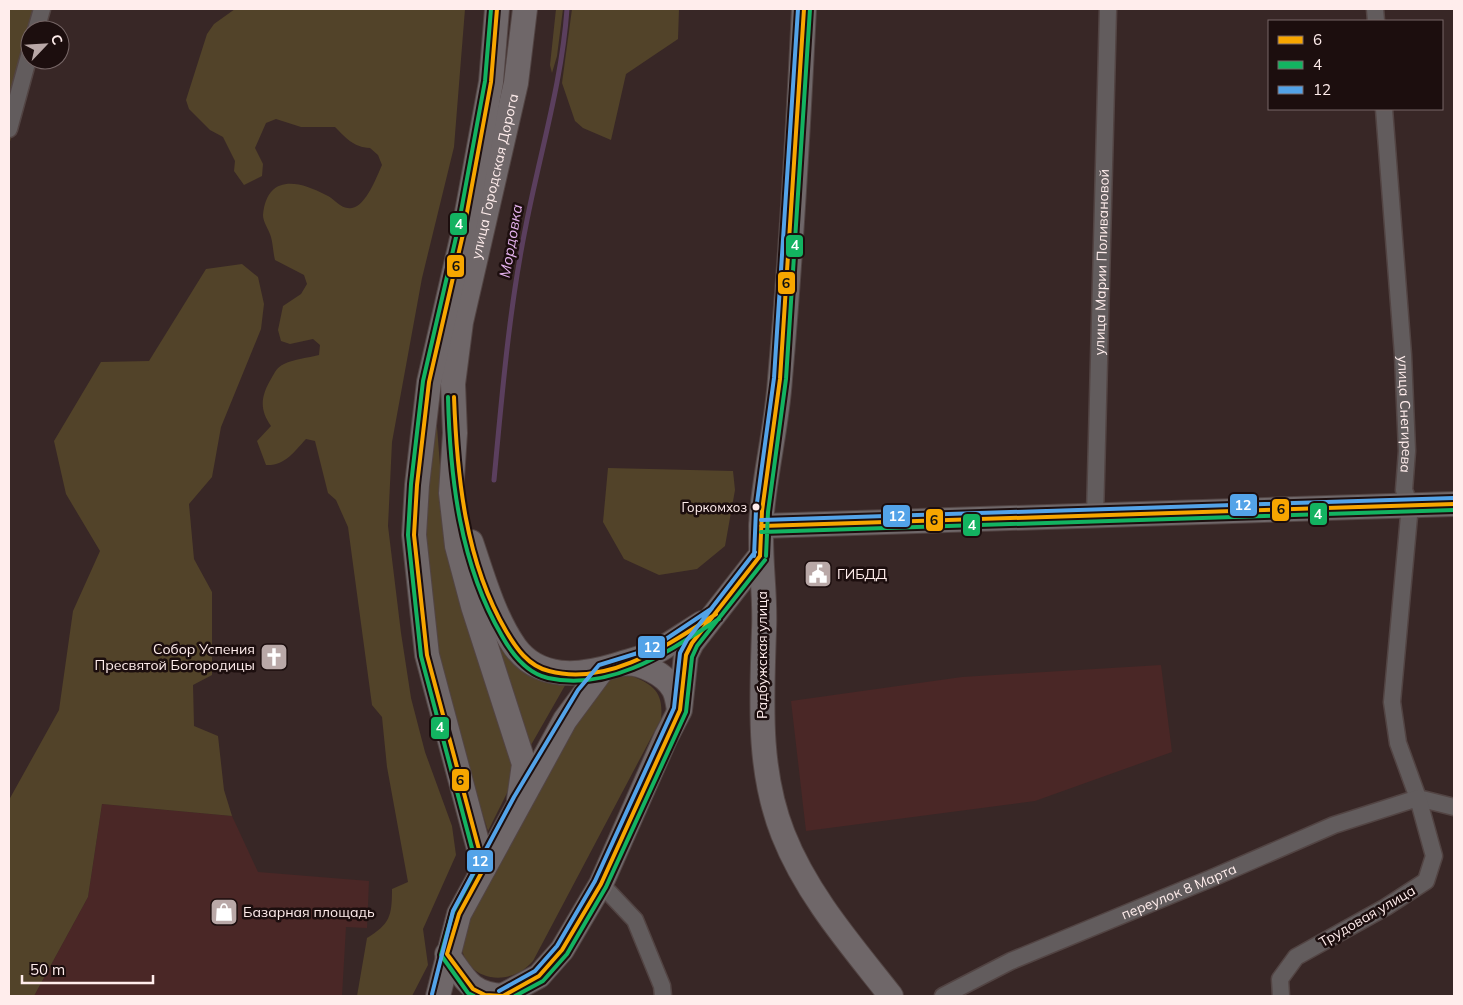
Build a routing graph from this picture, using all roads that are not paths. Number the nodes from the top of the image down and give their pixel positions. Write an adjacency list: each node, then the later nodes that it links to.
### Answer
1 (496, 9): 21 (main road, улица Городская Дорога)
2 (525, 9): 8 (main road, улица Городская Дорога)
3 (804, 9): 12 (main road, Радбужская улица)
4 (1108, 9): 11 (street, улица Марии Поливановой)
5 (25, 70): 7 (street)
6 (1384, 110): 10 (street, улица Снегирева)
7 (9, 129)
8 (455, 433): 16 (main road, улица Городская Дорога); 19 (main road, улица Городская Дорога)
9 (1454, 504): 10 (main road)
10 (1410, 506): 11 (main road); 18 (street, улица Снегирева)
11 (1095, 516): 12 (main road)
12 (761, 526): 13 (main road, Радбужская улица)
13 (760, 556): 14 (main road, улица Городская Дорога); 27 (main road, Радбужская улица)
14 (716, 614): 15 (main road, улица Городская Дорога); 17 (main road, улица Городская Дорога)
15 (628, 663): 16 (main road, улица Городская Дорога); 17 (main road)
16 (602, 670): 19 (main road, улица Городская Дорога)
17 (680, 710): 22 (main road, улица Городская Дорога)
18 (1418, 798): 20 (street); 28 (street, переулок 8 Марта); 29 (street, Трудовая улица)
19 (519, 800): 21 (main road, улица Городская Дорога)
20 (1454, 806)
21 (484, 868): 23 (main road, улица Городская Дорога)
22 (601, 884): 25 (main road, улица Городская Дорога); 26 (street)
23 (447, 954): 24 (main road); 25 (main road, улица Городская Дорога)
24 (438, 996)
25 (502, 996)
26 (663, 996)
27 (891, 996)
28 (943, 996)
29 (1281, 996)

